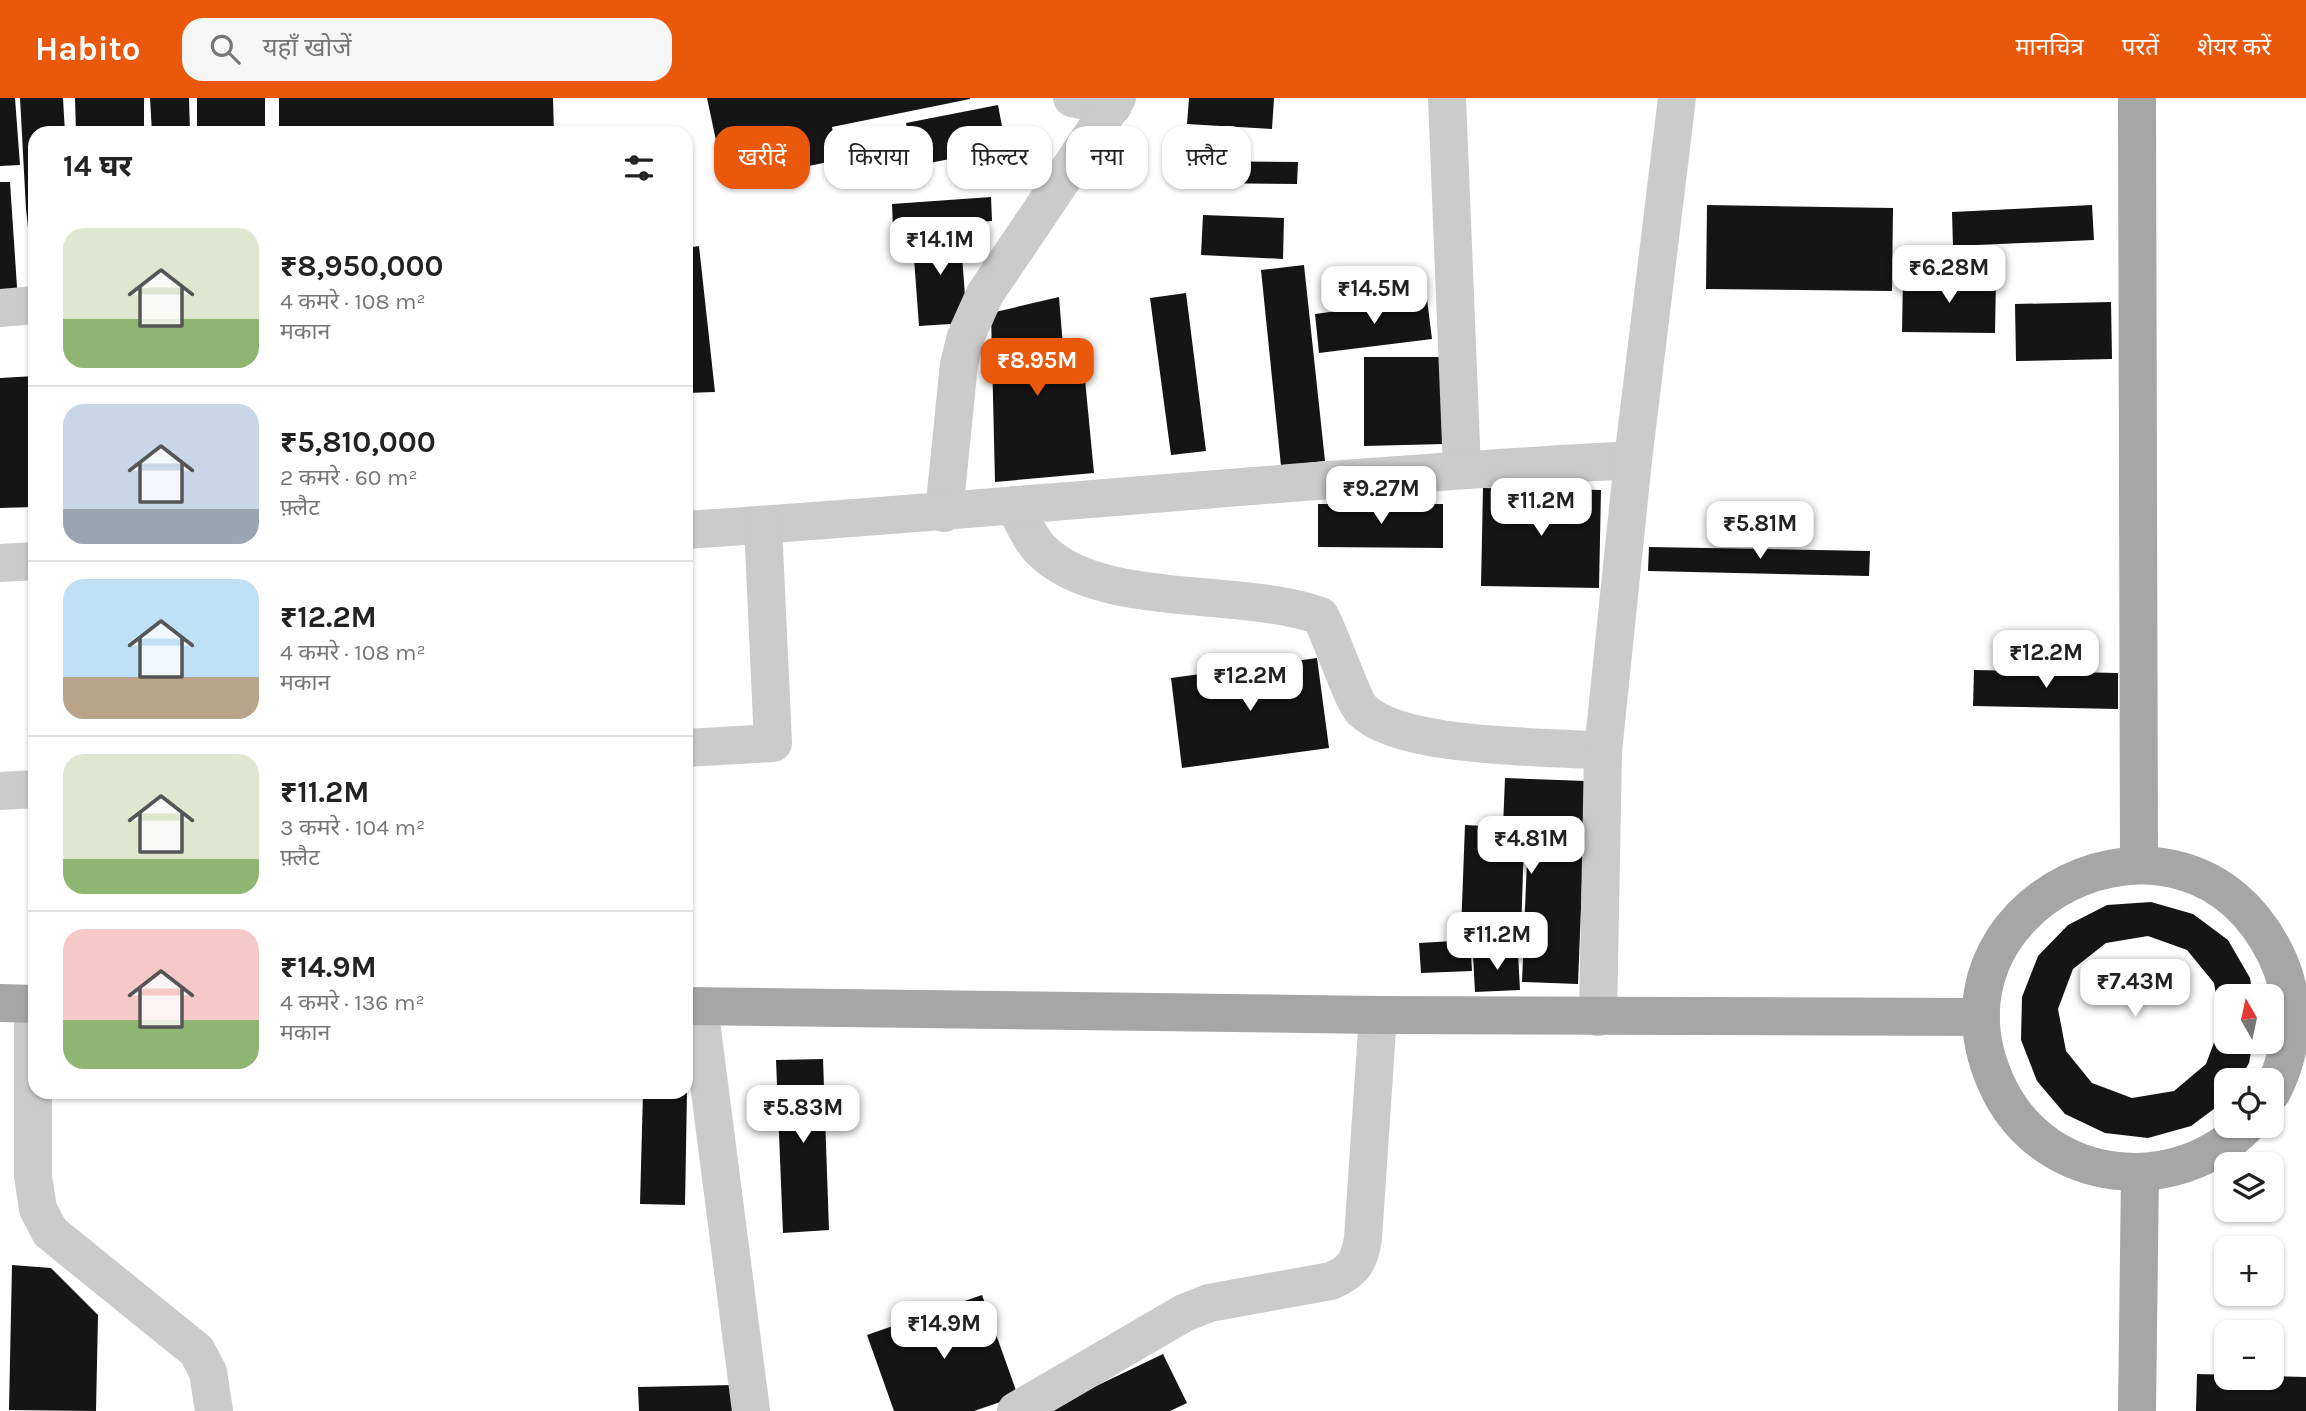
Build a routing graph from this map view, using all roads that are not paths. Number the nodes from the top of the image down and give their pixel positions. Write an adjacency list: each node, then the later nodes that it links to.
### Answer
1 (1072, 98): 5 (street)
2 (1447, 98): 9 (street)
3 (1677, 98): 8 (street)
4 (2137, 98): 20 (main road)
5 (1115, 102): 11 (street)
6 (28, 306): 7 (street)
7 (0, 308)
8 (1633, 460): 9 (street); 17 (street)
9 (1462, 469): 10 (street)
10 (1014, 505): 11 (street); 17 (street)
11 (944, 513): 12 (street)
12 (763, 525): 13 (street); 16 (street)
13 (693, 530)
14 (28, 561): 15 (street)
15 (0, 563)
16 (693, 748)
17 (1603, 751): 25 (street)
18 (28, 789): 19 (street)
19 (0, 791)
20 (2139, 864): 26 (main road); 27 (main road)
21 (23, 1003): 29 (street)
22 (693, 1006): 24 (main road)
23 (693, 1013): 34 (street)
24 (1378, 1015): 25 (main road); 35 (street)
25 (1598, 1017): 26 (main road)
26 (1981, 1017): 32 (main road)
27 (2299, 1021): 28 (main road)
28 (2284, 1068)
29 (28, 1090)
30 (29, 1099): 33 (street)
31 (2234, 1138): 32 (main road)
32 (2140, 1174): 36 (main road)
33 (214, 1411)
34 (751, 1411)
35 (1016, 1411)
36 (2137, 1411)

